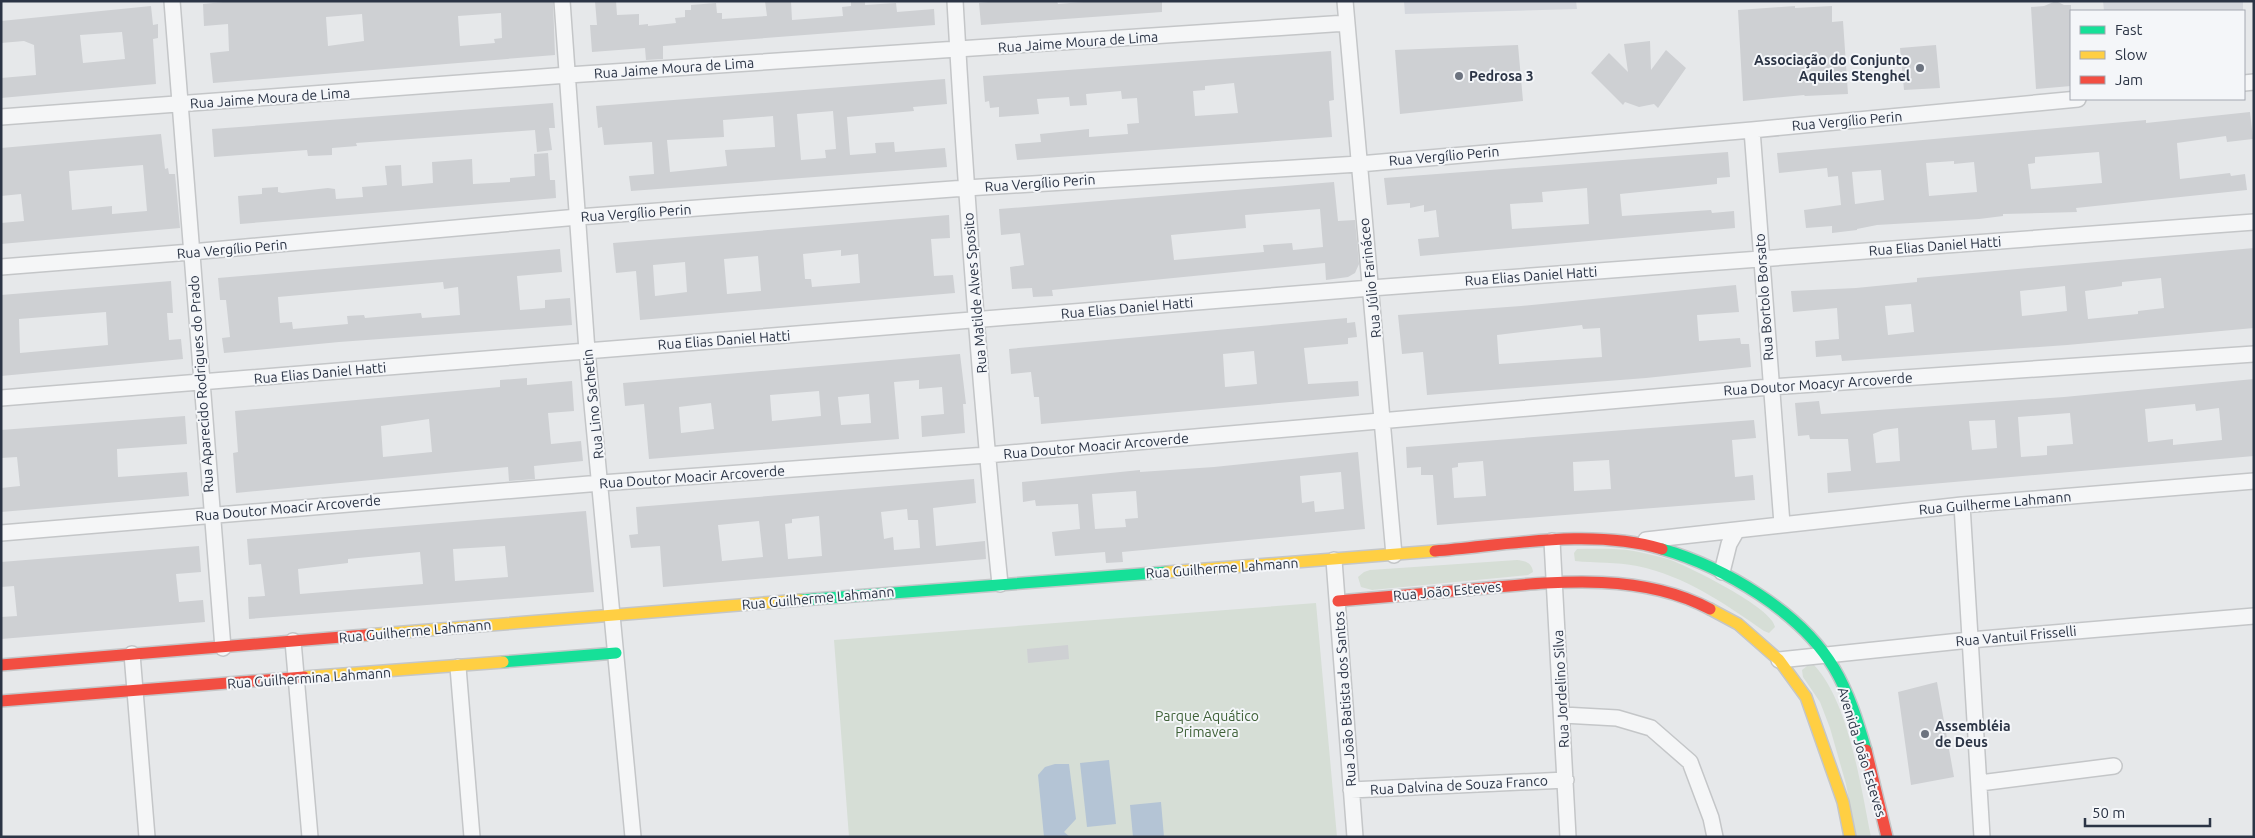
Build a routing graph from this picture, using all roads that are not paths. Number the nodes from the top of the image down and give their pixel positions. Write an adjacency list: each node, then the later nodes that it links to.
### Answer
1 (172, 1): 9 (street, Rua Aparecido Rodrigues do Prado)
2 (562, 1): 7 (street, Rua Lino Sachetin)
3 (955, 1): 6 (street, Rua Matilde Alves Sposito)
4 (1345, 1): 5 (street, Rua Júlio Farináceo)
5 (1346, 23): 6 (street, Rua Jaime Moura de Lima); 12 (street, Rua Júlio Farináceo)
6 (958, 50): 7 (street, Rua Jaime Moura de Lima); 13 (street, Rua Matilde Alves Sposito)
7 (568, 76): 9 (street, Rua Jaime Moura de Lima); 14 (street, Rua Lino Sachetin)
8 (2070, 100): 11 (street, Rua Vergílio Perin)
9 (179, 105): 10 (street, Rua Jaime Moura de Lima); 16 (street, Rua Aparecido Rodrigues do Prado)
10 (1, 117)
11 (1752, 130): 12 (street, Rua Vergílio Perin); 17 (street, Rua Bortolo Borsato)
12 (1358, 164): 13 (street, Rua Vergílio Perin); 19 (street, Rua Júlio Farináceo)
13 (966, 188): 14 (street, Rua Vergílio Perin); 20 (street, Rua Matilde Alves Sposito)
14 (578, 217): 16 (street, Rua Vergílio Perin); 21 (street, Rua Lino Sachetin)
15 (2254, 222): 17 (street, Rua Elias Daniel Hatti)
16 (191, 252): 18 (street, Rua Vergílio Perin); 23 (street, Rua Aparecido Rodrigues do Prado)
17 (1762, 258): 19 (street, Rua Elias Daniel Hatti); 24 (street, Rua Bortolo Borsato)
18 (1, 267)
19 (1371, 288): 20 (street, Rua Elias Daniel Hatti); 26 (street, Rua Júlio Farináceo)
20 (978, 320): 21 (street, Rua Elias Daniel Hatti); 27 (street, Rua Matilde Alves Sposito)
21 (587, 351): 23 (street, Rua Elias Daniel Hatti); 29 (street, Rua Lino Sachetin)
22 (2254, 354): 24 (street, Rua Doutor Moacyr Arcoverde)
23 (200, 382): 25 (street, Rua Elias Daniel Hatti); 31 (street, Rua Aparecido Rodrigues do Prado)
24 (1770, 387): 26 (street, Rua Doutor Moacyr Arcoverde); 32 (street, Rua Bortolo Borsato)
25 (1, 398)
26 (1383, 419): 27 (street, Rua Doutor Moacir Arcoverde); 37 (street, Rua Júlio Farináceo)
27 (987, 455): 29 (street, Rua Doutor Moacir Arcoverde); 41 (street, Rua Matilde Alves Sposito)
28 (2254, 481): 30 (street, Rua Guilherme Lahmann)
29 (601, 484): 31 (street, Rua Doutor Moacir Arcoverde); 43 (street, Rua Lino Sachetin)
30 (1962, 505): 32 (street, Rua Guilherme Lahmann); 45 (street)
31 (211, 514): 34 (street, Rua Doutor Moacir Arcoverde); 47 (street, Rua Aparecido Rodrigues do Prado)
32 (1782, 524): 33 (street, Rua Guilherme Lahmann)
33 (1737, 530): 36 (street, Rua Guilherme Lahmann); 39 (street)
34 (1, 534)
35 (1552, 541): 36 (street, Rua Guilherme Lahmann); 37 (street, Rua Guilherme Lahmann); 40 (street, Rua Jordelino Silva)
36 (1636, 542): 39 (street, Rua Guilherme Lahmann)
37 (1394, 555): 38 (street, Rua Guilherme Lahmann)
38 (1334, 560): 41 (street, Rua Guilherme Lahmann); 42 (street, Rua João Batista dos Santos)
39 (1722, 572): 50 (street, Avenida João Esteves)
40 (1555, 582): 42 (street, Rua João Esteves); 51 (street); 57 (street, Rua Jordelino Silva)
41 (1000, 584): 43 (street, Rua Guilherme Lahmann)
42 (1338, 601): 61 (street, Rua João Batista dos Santos)
43 (613, 614): 46 (street, Rua Guilherme Lahmann); 48 (street, Rua Lino Sachetin)
44 (2254, 616): 45 (street, Rua Vantuil Frisselli)
45 (1970, 640): 50 (street, Rua Vantuil Frisselli); 60 (street)
46 (293, 641): 47 (street, Rua Guilherme Lahmann); 54 (street)
47 (222, 648): 49 (street, Rua Guilherme Lahmann)
48 (616, 653): 53 (street, Rua Guilhermina Lahmann); 65 (street, Rua Lino Sachetin)
49 (132, 654): 52 (street, Rua Guilherme Lahmann); 55 (street)
50 (1825, 654): 51 (street, Rua Vantuil Frisselli); 70 (street, Avenida João Esteves)
51 (1779, 660): 69 (street)
52 (1, 665)
53 (458, 667): 54 (street, Rua Guilhermina Lahmann); 64 (street)
54 (297, 679): 55 (street, Rua Guilhermina Lahmann); 63 (street)
55 (135, 691): 56 (street, Rua Guilhermina Lahmann); 62 (street)
56 (1, 701)
57 (1563, 714): 59 (street, Rua Jordelino Silva); 68 (street)
58 (2114, 766): 60 (street)
59 (1566, 780): 61 (street, Rua Dalvina de Souza Franco); 67 (street, Rua Jordelino Silva)
60 (1980, 783): 71 (street)
61 (1351, 790): 66 (street, Rua João Batista dos Santos)
62 (147, 837)
63 (310, 837)
64 (472, 837)
65 (632, 837)
66 (1355, 837)
67 (1568, 837)
68 (1715, 837)
69 (1850, 837)
70 (1887, 837)
71 (1982, 837)

